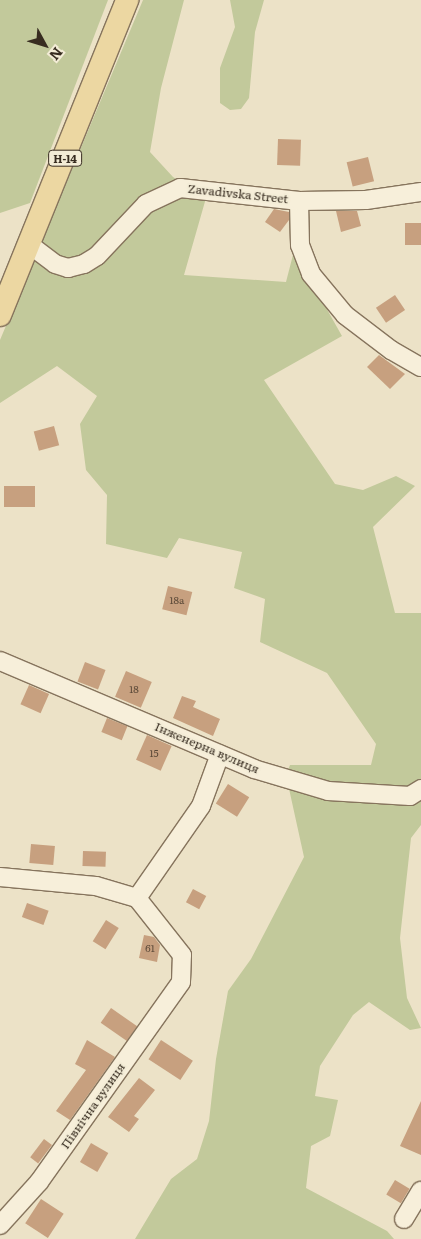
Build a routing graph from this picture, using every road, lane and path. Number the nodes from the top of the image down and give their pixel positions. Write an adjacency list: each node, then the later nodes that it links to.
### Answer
1 (127, 0): 4 (main road, Н-14)
2 (421, 192): 3 (street, Zavadivska Street)
3 (299, 201): 4 (street, Zavadivska Street); 6 (street)
4 (30, 245): 5 (main road, Н-14)
5 (0, 314)
6 (421, 367)
7 (0, 662): 8 (street, Інженерна вулиця)
8 (220, 754): 9 (street, Інженерна вулиця); 11 (street)
9 (421, 789)
10 (0, 877): 11 (street)
11 (137, 898): 14 (street, Північна вулиця)
12 (421, 1191): 13 (street)
13 (404, 1219)
14 (0, 1225)

